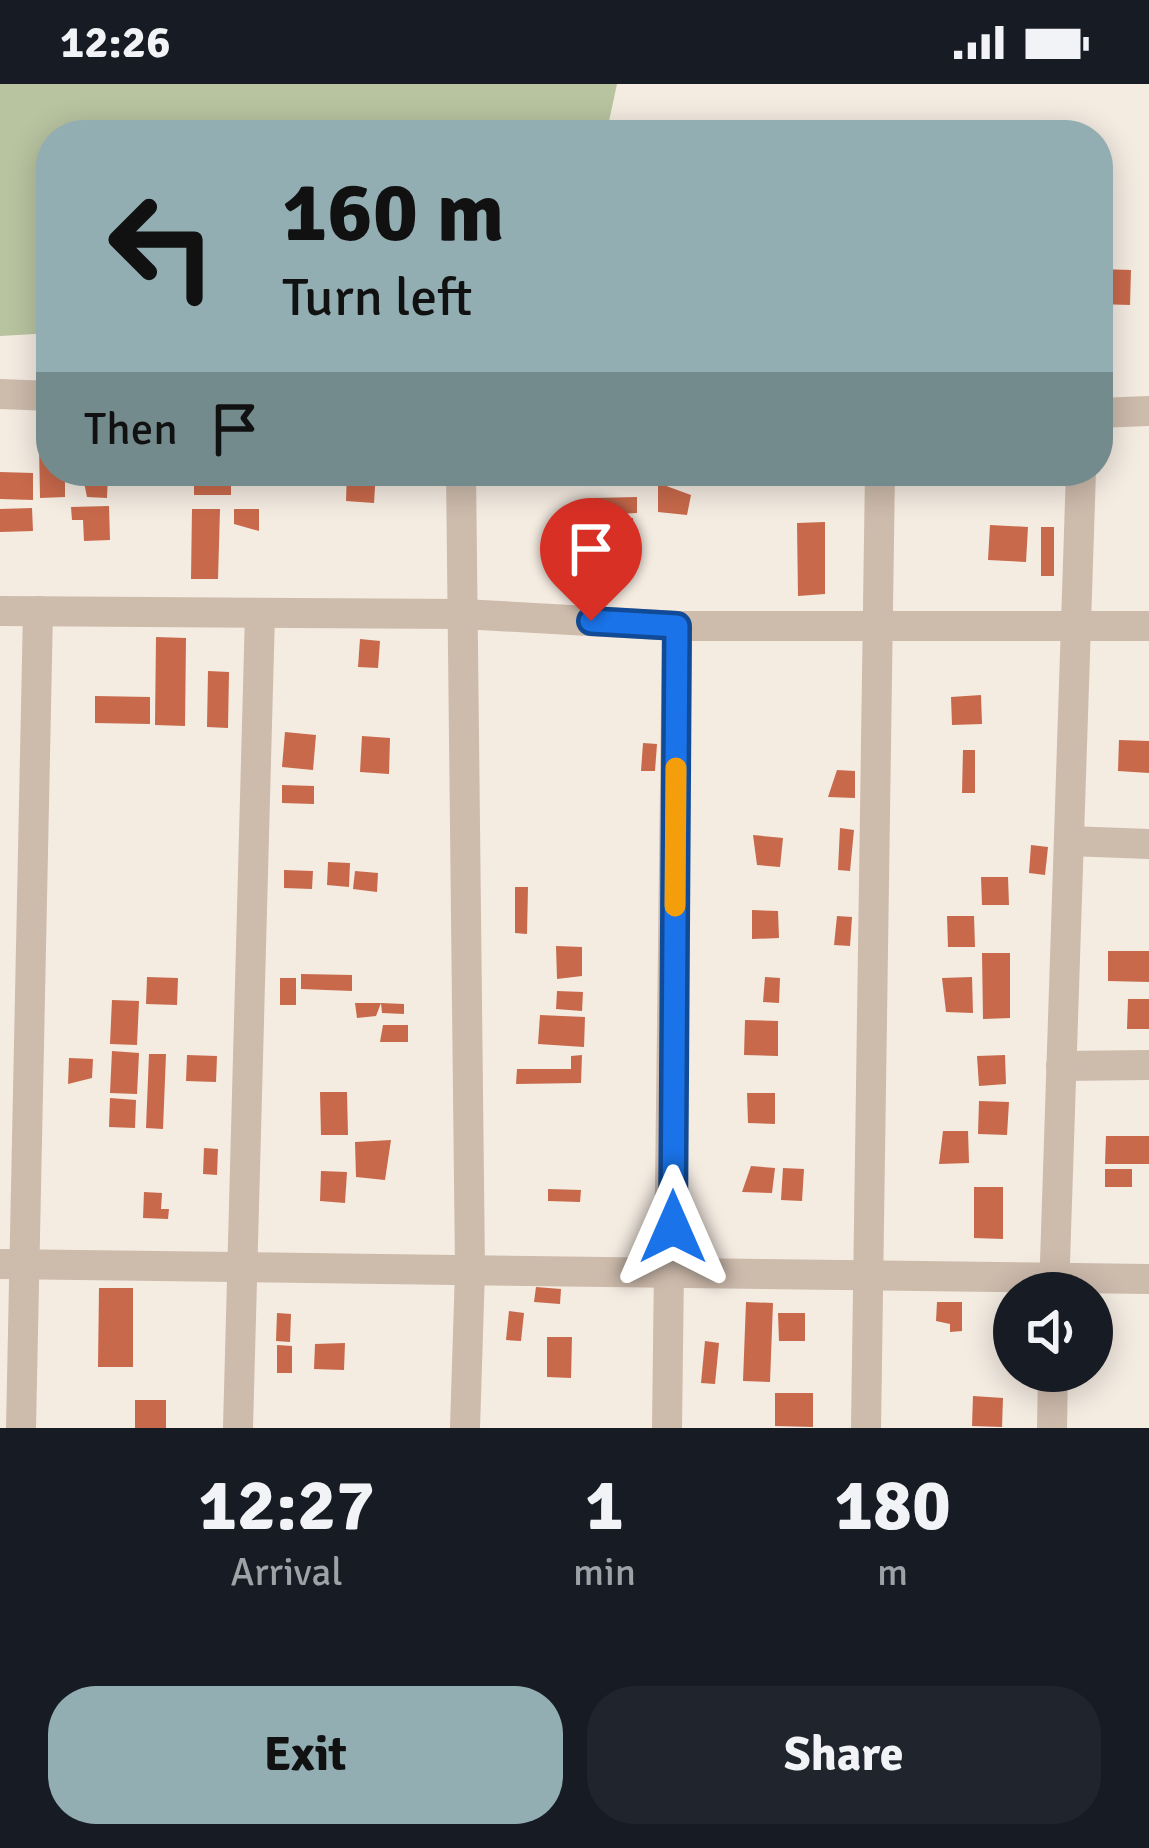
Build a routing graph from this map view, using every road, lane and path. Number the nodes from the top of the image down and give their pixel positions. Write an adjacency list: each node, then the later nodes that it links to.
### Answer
1 (0, 394): 2 (street)
2 (36, 395)
3 (1149, 411): 4 (street)
4 (1113, 412)
5 (461, 486): 11 (street)
6 (880, 486): 13 (street)
7 (1081, 486): 12 (street)
8 (0, 611): 9 (street)
9 (38, 611): 10 (street); 20 (street)
10 (260, 613): 11 (street); 21 (street)
11 (463, 614): 14 (street); 22 (street)
12 (1076, 624): 13 (street); 15 (street); 16 (street)
13 (877, 625): 14 (street); 25 (street)
14 (677, 626): 24 (street)
15 (1149, 626)
16 (1069, 841): 17 (street); 19 (street)
17 (1149, 844)
18 (1149, 1065): 19 (street)
19 (1061, 1066): 23 (street)
20 (12, 1264): 21 (street); 30 (street)
21 (239, 1267): 22 (street); 31 (street)
22 (470, 1270): 24 (street); 32 (street)
23 (1054, 1272)
24 (672, 1273): 25 (street); 33 (street)
25 (868, 1276): 28 (street); 34 (street)
26 (1149, 1279): 27 (street)
27 (1113, 1282)
28 (993, 1283)
29 (1053, 1392): 35 (street)
30 (21, 1428)
31 (238, 1428)
32 (465, 1428)
33 (667, 1428)
34 (866, 1428)
35 (1052, 1428)

